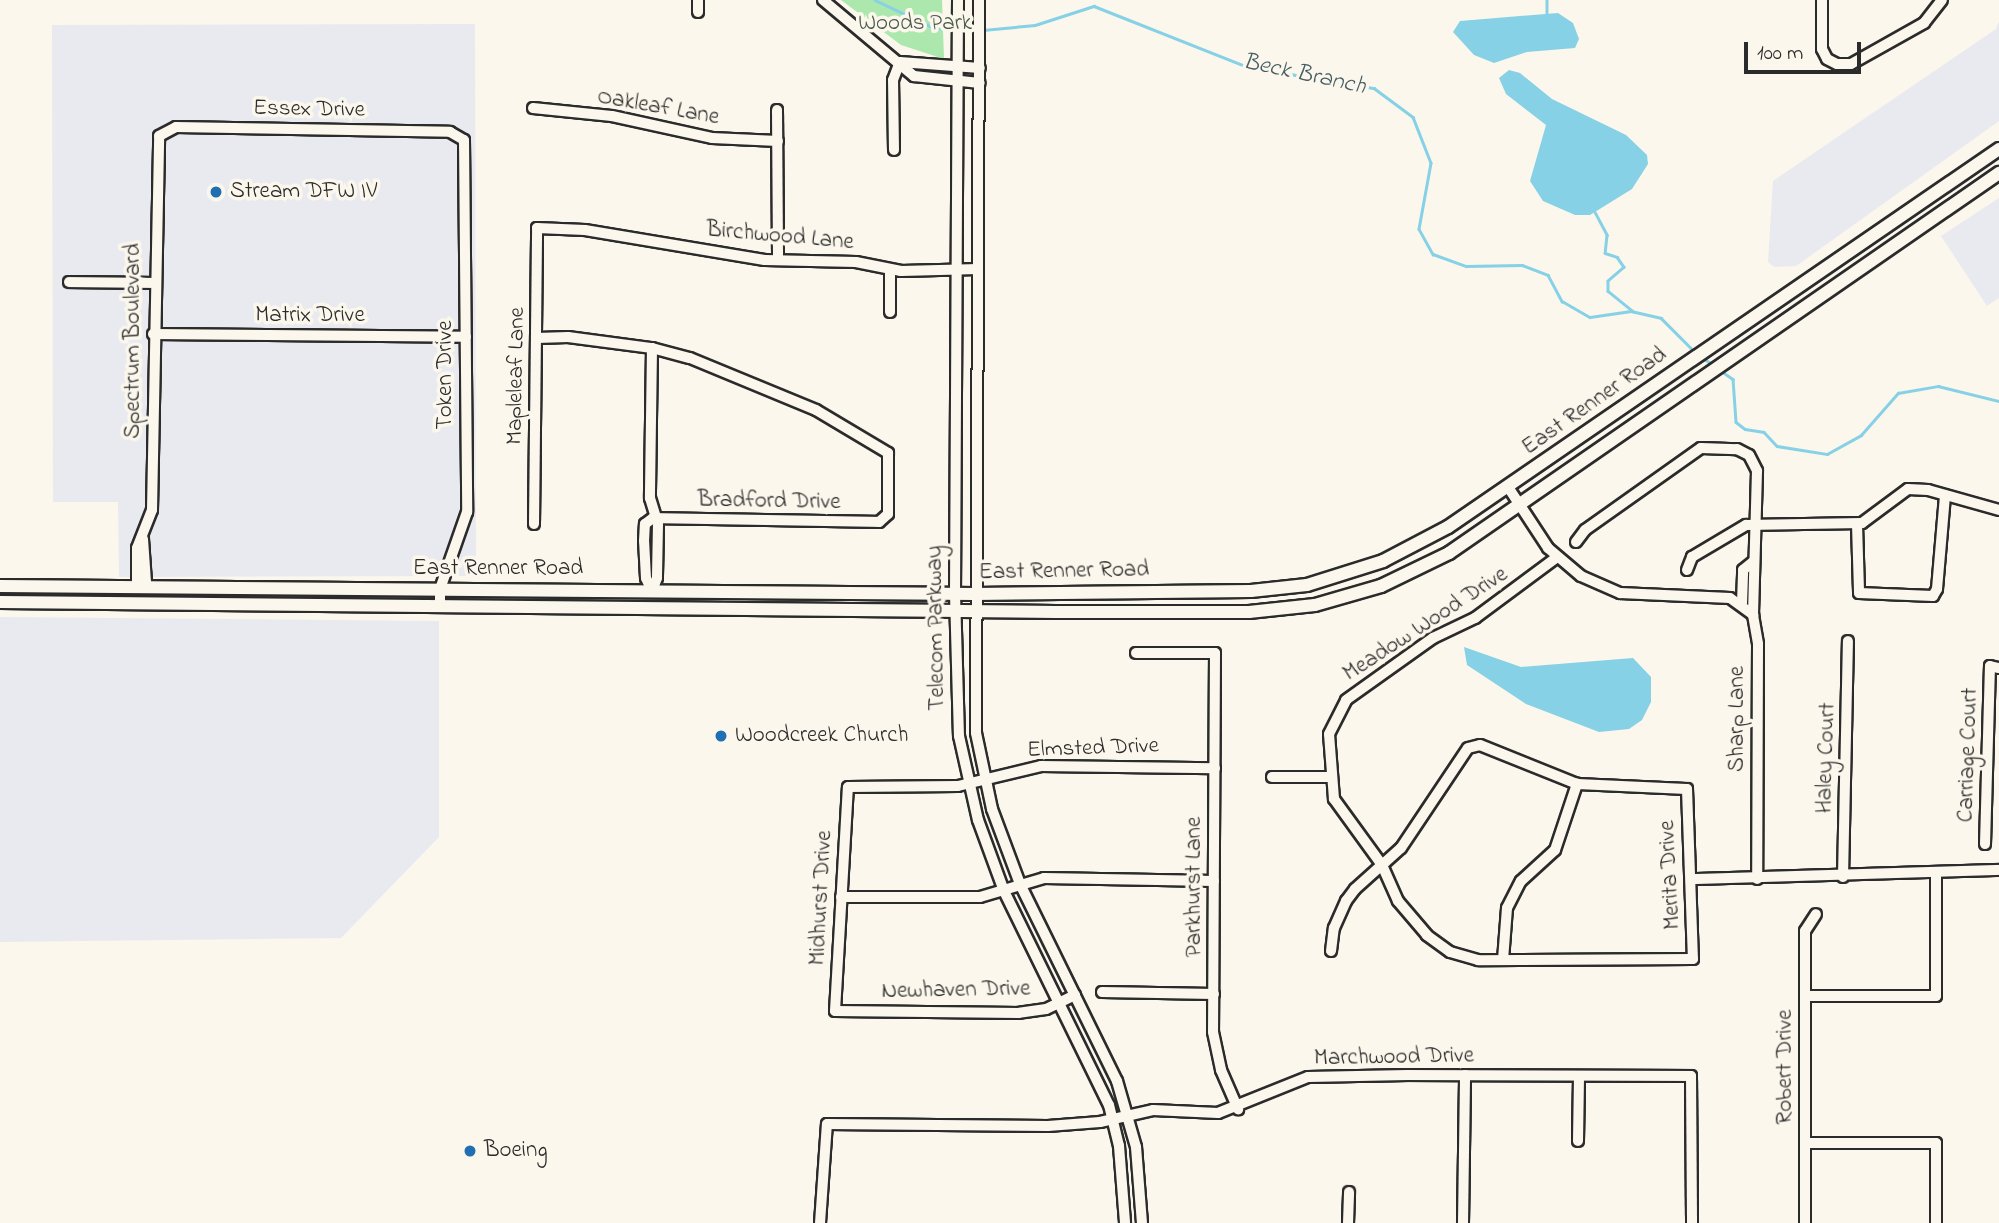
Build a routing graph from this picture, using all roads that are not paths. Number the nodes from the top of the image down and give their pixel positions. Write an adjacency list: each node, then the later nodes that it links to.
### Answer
1 (698, 0): 7 (street)
2 (823, 0): 8 (street)
3 (958, 0): 10 (street, Telecom Parkway)
4 (1822, 0): 5 (street)
5 (1942, 0)
6 (979, 2): 11 (street, Telecom Parkway)
7 (698, 12)
8 (900, 62): 9 (street); 12 (street); 21 (street)
9 (925, 63): 10 (street); 12 (street)
10 (958, 68): 11 (street); 13 (street, Telecom Parkway)
11 (980, 68): 14 (street, Telecom Parkway)
12 (922, 78): 13 (street)
13 (957, 82): 14 (street); 26 (street, Telecom Parkway)
14 (980, 83): 27 (street, Telecom Parkway)
15 (533, 108): 19 (street, Oakleaf Lane)
16 (777, 110): 19 (street)
17 (464, 140): 18 (street, Essex Drive); 35 (street, Token Drive)
18 (158, 141): 30 (street, Spectrum Boulevard)
19 (778, 141): 25 (street)
20 (1999, 149): 22 (main road, East Renner Road)
21 (894, 150)
22 (1982, 161): 23 (main road); 32 (main road, East Renner Road)
23 (1996, 175): 33 (main road, East Renner Road)
24 (537, 228): 25 (street, Birchwood Lane); 36 (street, Mapleleaf Lane)
25 (778, 260): 28 (street, Birchwood Lane)
26 (956, 269): 27 (street, Birchwood Lane); 28 (street, Birchwood Lane); 54 (street, Telecom Parkway)
27 (978, 269): 55 (street, Telecom Parkway)
28 (890, 270): 31 (street)
29 (69, 282): 30 (street)
30 (153, 283): 34 (street, Spectrum Boulevard)
31 (890, 312)
32 (1762, 315): 33 (main road); 38 (main road, East Renner Road)
33 (1773, 332): 40 (main road, East Renner Road)
34 (153, 334): 35 (street, Matrix Drive); 51 (street, Spectrum Boulevard)
35 (466, 337): 52 (street, Token Drive)
36 (537, 338): 37 (street); 43 (street, Mapleleaf Lane)
37 (652, 348): 42 (street); 42 (street, Bradford Drive)
38 (1508, 487): 40 (street); 55 (main road, East Renner Road)
39 (1945, 495): 41 (street); 45 (street); 45 (street)
40 (1520, 506): 47 (street); 62 (main road, East Renner Road)
41 (1999, 510)
42 (653, 518): 53 (street)
43 (534, 524)
44 (1757, 524): 45 (street); 46 (street); 48 (street); 49 (street)
45 (1857, 524)
46 (1576, 542)
47 (1557, 557): 58 (street); 69 (street, Meadow Wood Drive)
48 (1754, 561): 58 (street); 63 (street, Sharp Lane)
49 (1687, 569)
50 (0, 586): 51 (main road, East Renner Road)
51 (141, 587): 52 (main road, East Renner Road); 57 (main road)
52 (440, 589): 53 (main road, East Renner Road); 59 (street, Token Drive)
53 (652, 591): 54 (main road, East Renner Road); 60 (main road)
54 (955, 594): 55 (main road, East Renner Road); 61 (street, Telecom Parkway)
55 (975, 594): 62 (street, Telecom Parkway)
56 (0, 602): 57 (main road, East Renner Road)
57 (142, 604): 59 (main road, East Renner Road)
58 (1742, 604): 63 (street)
59 (440, 606): 60 (main road, East Renner Road)
60 (652, 607): 61 (main road, East Renner Road)
61 (955, 610): 62 (main road, East Renner Road); 71 (street, Telecom Parkway)
62 (975, 610): 70 (street, Telecom Parkway)
63 (1753, 615): 80 (street, Sharp Lane)
64 (1848, 641): 78 (street, Haley Court)
65 (1136, 653): 67 (street, Parkhurst Lane)
66 (1995, 667): 74 (street, Carriage Court)
67 (1215, 768): 70 (street, Elmsted Drive); 81 (street, Parkhurst Lane)
68 (1272, 777): 69 (street)
69 (1329, 777): 75 (street, Meadow Wood Drive)
70 (985, 780): 71 (street, Elmsted Drive); 82 (street, Telecom Parkway)
71 (969, 784): 73 (street, Elmsted Drive); 83 (street, Telecom Parkway)
72 (1577, 784): 75 (street); 79 (street, Merita Drive); 88 (street)
73 (848, 786): 84 (street, Midhurst Drive)
74 (1985, 844)
75 (1382, 865): 86 (street); 88 (street, Meadow Wood Drive)
76 (1999, 870): 77 (street)
77 (1936, 873): 78 (street); 92 (street)
78 (1843, 877): 80 (street)
79 (1693, 879): 80 (street); 87 (street, Merita Drive)
80 (1757, 879)
81 (1214, 881): 82 (street); 90 (street, Parkhurst Lane)
82 (1020, 884): 83 (street); 91 (street, Telecom Parkway)
83 (1004, 891): 84 (street); 93 (street, Telecom Parkway)
84 (841, 897): 94 (street, Midhurst Drive)
85 (1815, 914): 92 (street, Robert Drive)
86 (1331, 951)
87 (1693, 959): 88 (street, Meadow Wood Drive)
88 (1503, 960)
89 (1102, 992): 90 (street)
90 (1214, 994): 97 (street, Parkhurst Lane)
91 (1075, 995): 93 (street, Newhaven Drive); 98 (street, Telecom Parkway)
92 (1805, 996): 101 (street, Robert Drive)
93 (1060, 1002): 94 (street, Newhaven Drive); 99 (street, Telecom Parkway)
94 (835, 1011)
95 (1465, 1075): 96 (street, Marchwood Drive); 97 (street, Marchwood Drive); 107 (street)
96 (1579, 1076): 100 (street); 108 (street, Marchwood Drive)
97 (1238, 1109): 98 (street, Marchwood Drive)
98 (1128, 1114): 99 (street, Marchwood Drive); 105 (street, Telecom Parkway)
99 (1113, 1118): 103 (street, Marchwood Drive); 104 (street, Telecom Parkway)
100 (1578, 1141)
101 (1805, 1143): 109 (street, Robert Drive); 110 (street)
102 (1349, 1192): 106 (street)
103 (820, 1223)
104 (1125, 1223)
105 (1142, 1223)
106 (1349, 1223)
107 (1463, 1223)
108 (1692, 1223)
109 (1805, 1223)
110 (1936, 1223)

